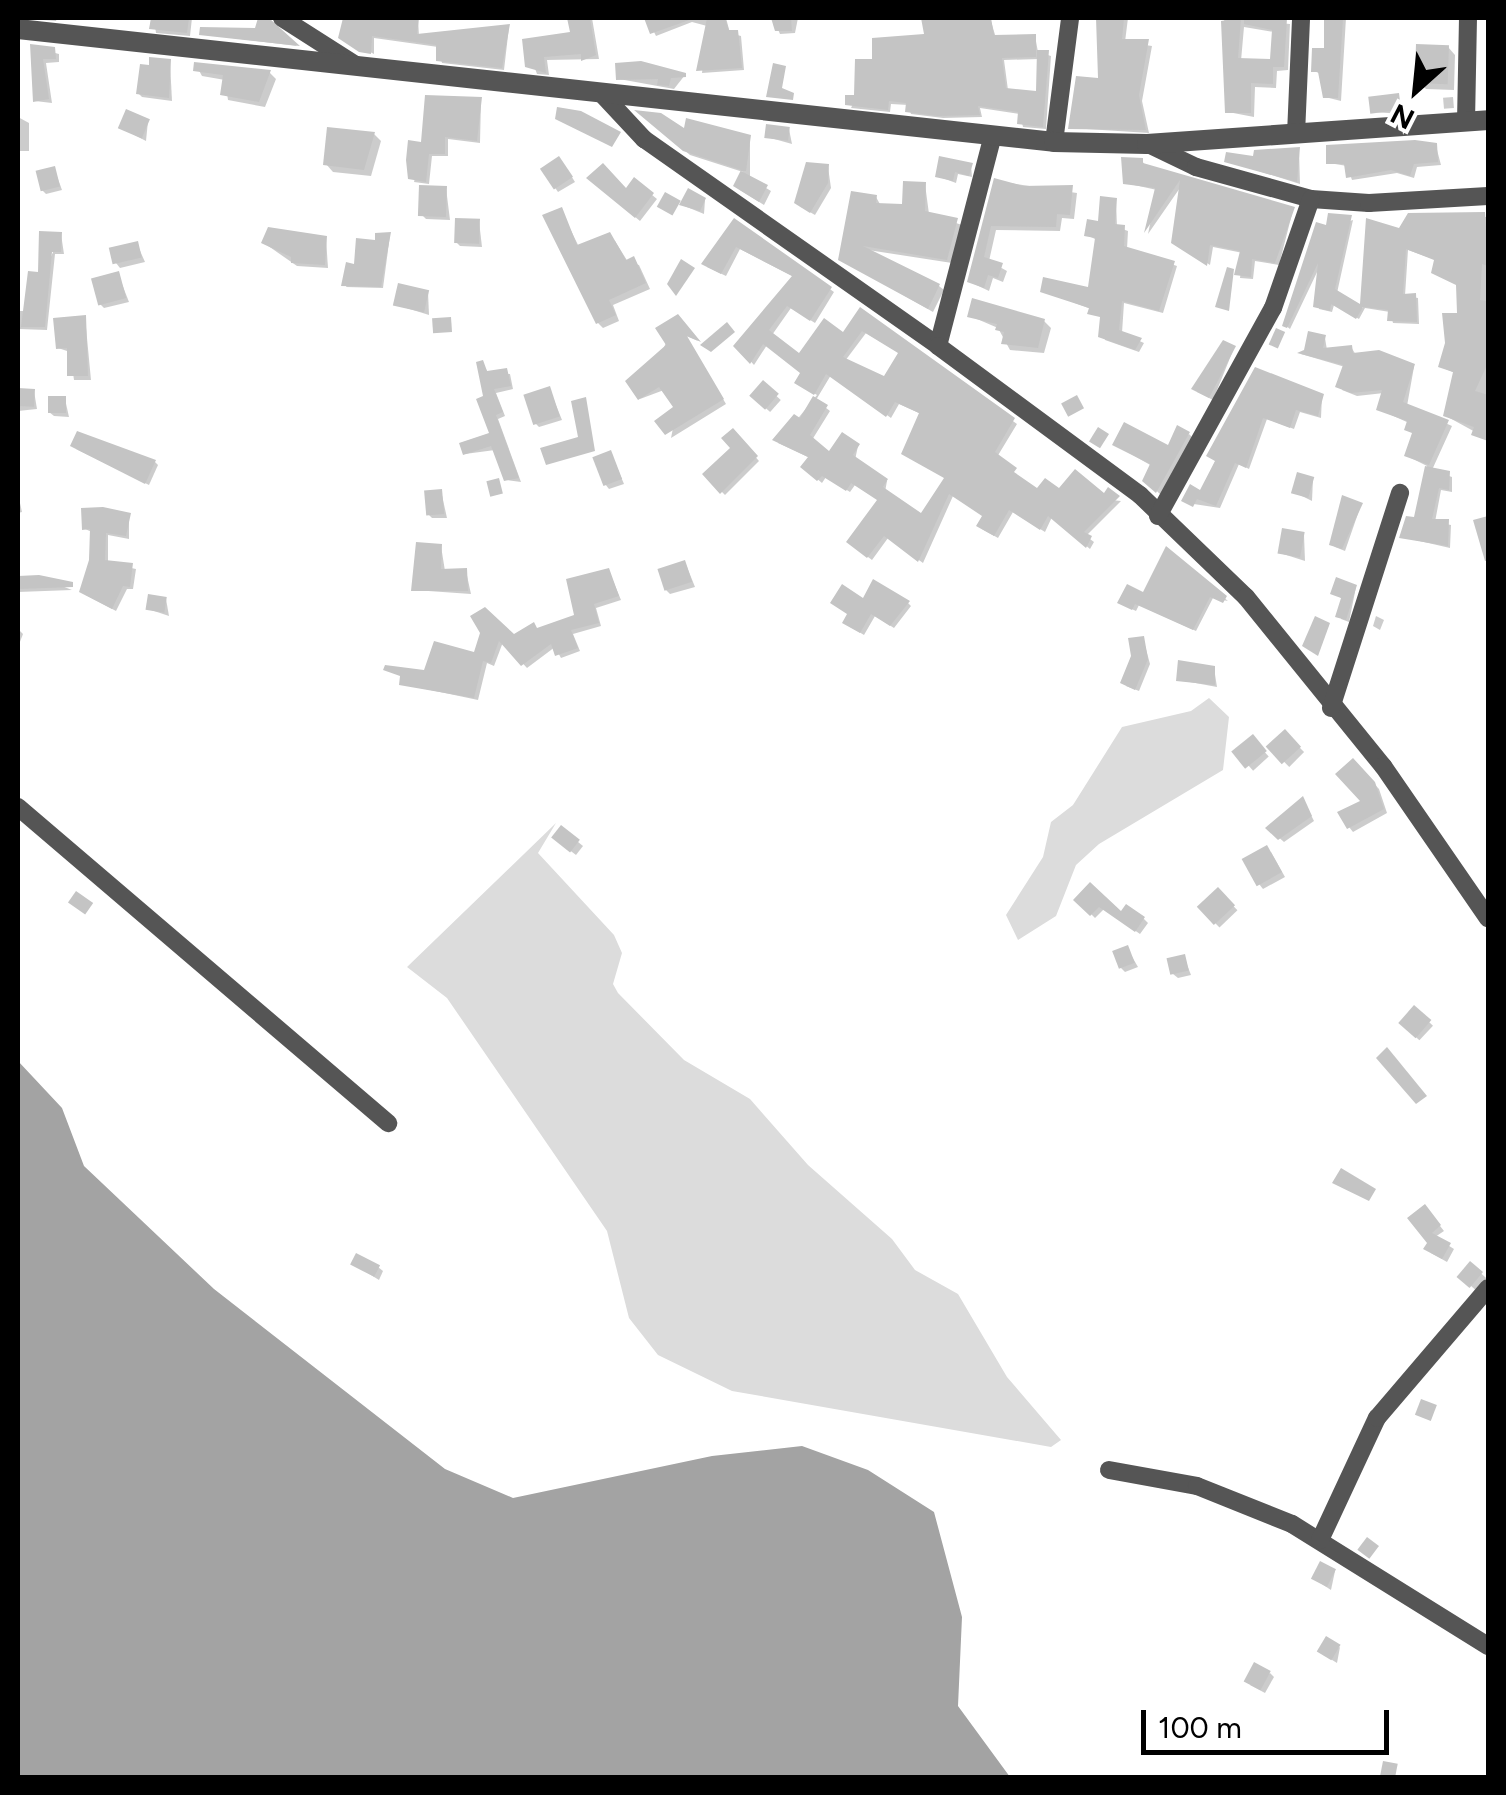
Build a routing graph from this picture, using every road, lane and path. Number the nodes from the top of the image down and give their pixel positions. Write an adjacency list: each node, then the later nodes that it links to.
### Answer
1 (282, 18): 6 (street)
2 (1070, 18): 12 (street)
3 (1301, 18): 10 (street)
4 (1468, 18): 9 (street)
5 (18, 29): 6 (street)
6 (357, 66): 7 (street)
7 (602, 94): 11 (street); 16 (street)
8 (1488, 120): 9 (street)
9 (1466, 122): 10 (street)
10 (1296, 134): 13 (street)
11 (992, 138): 12 (street); 16 (street)
12 (1054, 142): 13 (street)
13 (1147, 144): 15 (street)
14 (1488, 196): 15 (street)
15 (1311, 199): 18 (street)
16 (938, 346): 18 (street)
17 (1400, 493): 19 (street)
18 (1158, 516): 19 (street)
19 (1331, 708): 21 (street)
20 (18, 807): 22 (street)
21 (1488, 918)
22 (388, 1123)
23 (1488, 1288): 25 (street)
24 (1109, 1470): 25 (street)
25 (1320, 1540): 26 (street)
26 (1488, 1646)

